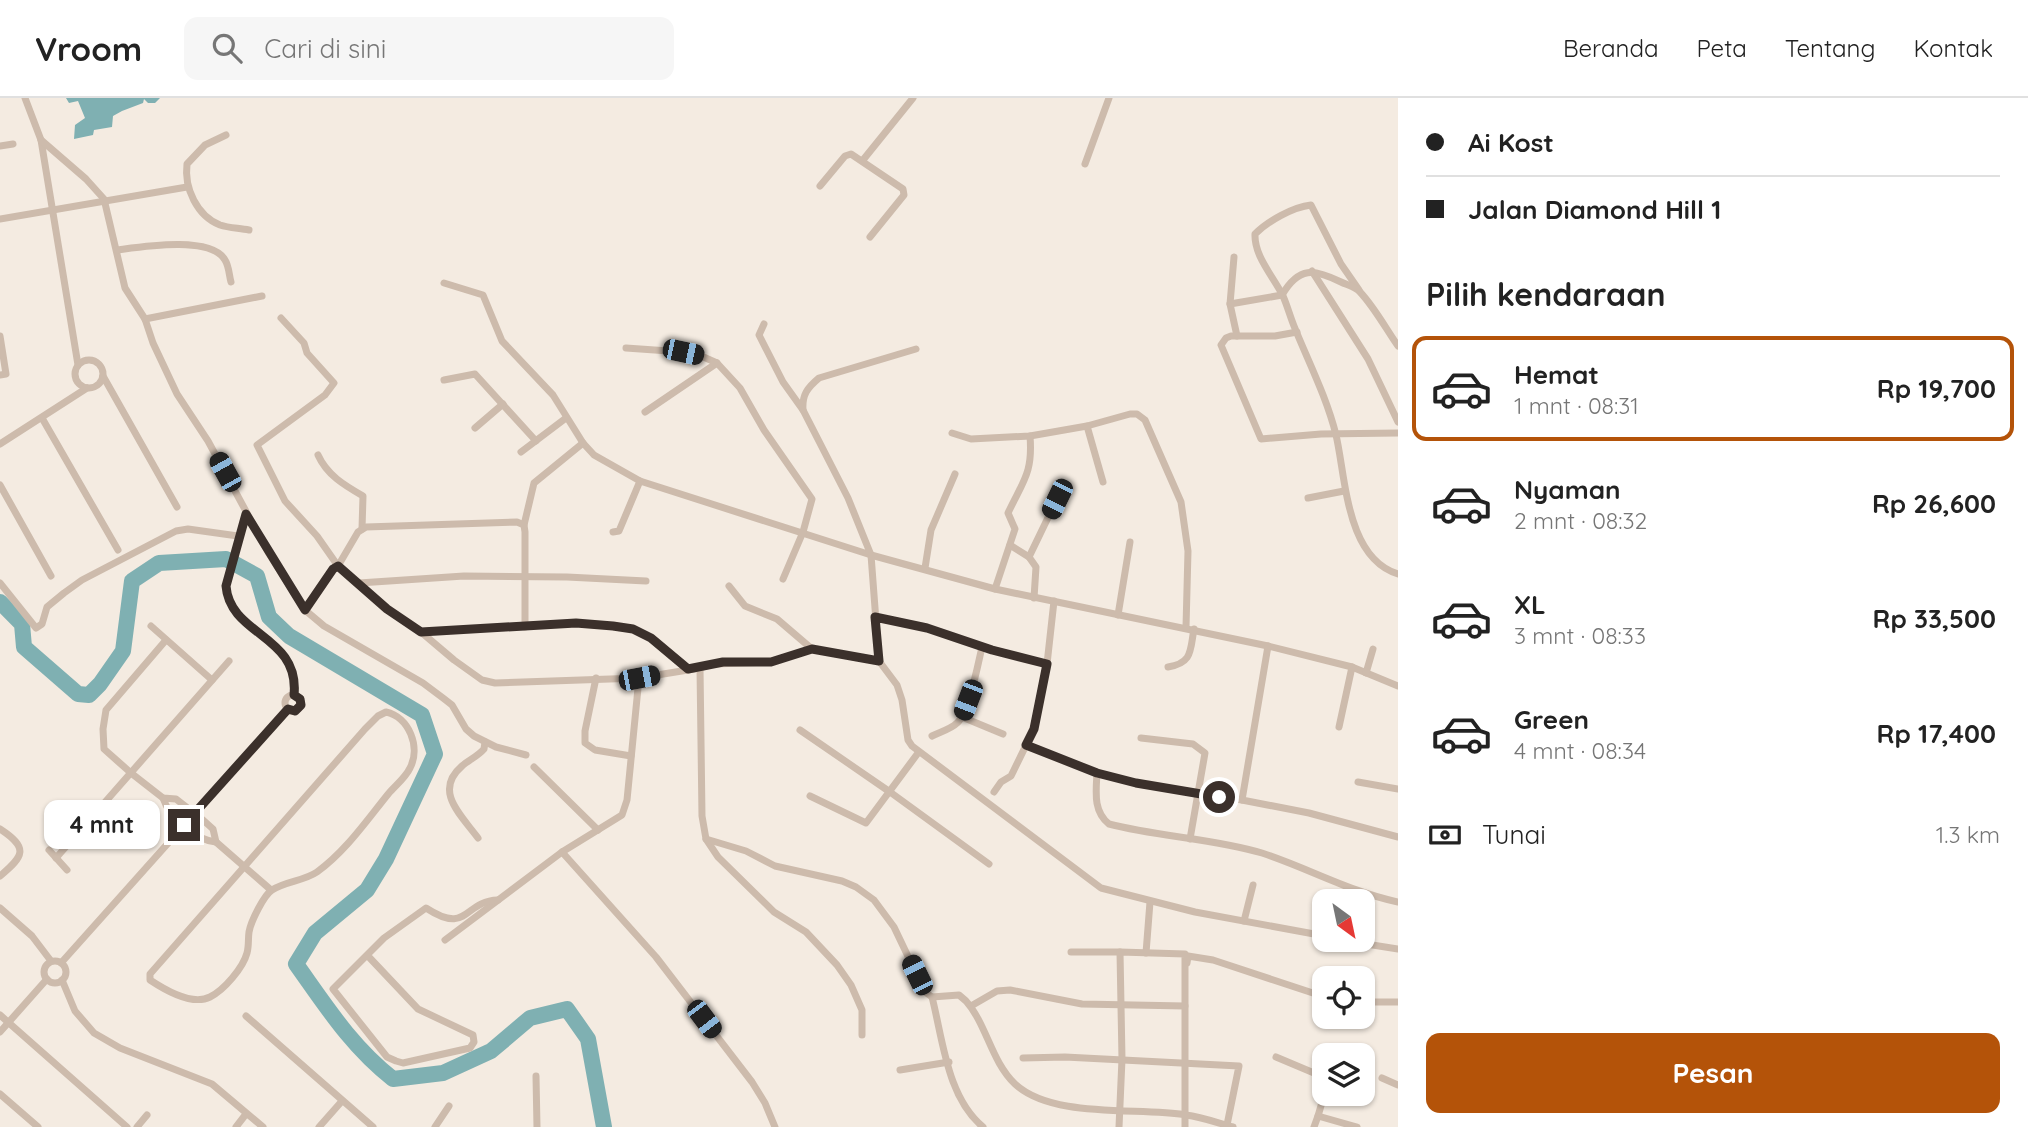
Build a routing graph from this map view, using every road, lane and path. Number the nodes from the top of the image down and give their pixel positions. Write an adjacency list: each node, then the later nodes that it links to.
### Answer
1 (25, 98): 5 (street)
2 (913, 98): 8 (street)
3 (1109, 98): 9 (street)
4 (226, 135): 11 (street)
5 (41, 140): 12 (street); 13 (street)
6 (13, 144): 7 (street)
7 (0, 146)
8 (863, 160): 10 (street); 16 (street)
9 (1085, 164)
10 (820, 186)
11 (187, 187): 12 (street); 15 (street)
12 (104, 199): 13 (street); 17 (street)
13 (52, 210): 14 (street); 36 (street)
14 (0, 219)
15 (248, 230)
16 (870, 237)
17 (117, 250): 20 (street); 26 (street)
18 (1234, 257): 25 (street)
19 (1312, 271): 22 (street); 23 (street); 46 (street)
20 (230, 282)
21 (444, 283): 45 (street)
22 (1359, 290): 23 (street); 32 (street)
23 (1282, 295): 25 (street); 29 (street)
24 (262, 296): 26 (street)
25 (1230, 304): 31 (street)
26 (145, 318): 66 (street)
27 (281, 318): 77 (street)
28 (764, 324): 42 (street)
29 (1297, 332): 31 (street); 51 (street)
30 (0, 336): 37 (street)
31 (1237, 336): 51 (street)
32 (1398, 346)
33 (626, 348): 35 (street)
34 (916, 349): 42 (street)
35 (717, 363): 43 (street); 70 (street)
36 (78, 365): 38 (street); 40 (street)
37 (0, 375)
38 (103, 376): 40 (street); 65 (street)
39 (444, 380): 41 (street)
40 (87, 387): 44 (street)
41 (503, 404): 48 (street); 53 (street)
42 (803, 410): 75 (street)
43 (645, 412)
44 (42, 418): 55 (street); 74 (street)
45 (566, 418): 53 (street); 54 (street)
46 (1398, 422)
47 (1087, 426): 52 (street); 60 (street); 95 (street)
48 (475, 428)
49 (952, 433): 52 (street)
50 (1398, 433): 51 (street)
51 (1336, 434): 62 (street)
52 (1030, 436): 73 (street)
53 (536, 441): 56 (street)
54 (583, 443): 59 (street); 67 (street)
55 (0, 444)
56 (521, 452)
57 (318, 455): 68 (street)
58 (956, 474): 78 (street)
59 (640, 481): 69 (street); 70 (street)
60 (1103, 482)
61 (0, 485): 80 (street)
62 (1344, 492): 63 (street); 79 (street)
63 (1308, 498)
64 (1057, 499): 76 (street)
65 (177, 507)
66 (246, 514): 71 (street); 90 (street)
67 (524, 525): 68 (street); 81 (street)
68 (362, 529): 77 (street)
69 (613, 532)
70 (803, 532): 75 (street); 82 (street)
71 (238, 536): 84 (street); 114 (street)
72 (1130, 542): 91 (street)
73 (1010, 545): 76 (street); 87 (street)
74 (118, 550)
75 (871, 555): 78 (street); 92 (street)
76 (1029, 557): 88 (street)
77 (338, 566): 85 (street); 90 (street)
78 (925, 568): 87 (street)
79 (1398, 574)
80 (51, 576)
81 (526, 576): 83 (street); 85 (street); 94 (street)
82 (783, 579)
83 (646, 581)
84 (0, 583)
85 (359, 583): 96 (street)
86 (729, 586): 100 (street)
87 (995, 589): 88 (street)
88 (1034, 598): 89 (street)
89 (1054, 601): 91 (street); 104 (street)
90 (305, 610): 122 (street)
91 (1118, 615): 95 (street)
92 (875, 617): 99 (street); 103 (street)
93 (152, 626): 97 (street)
94 (526, 627): 96 (street); 108 (street)
95 (1190, 628): 98 (street); 105 (street)
96 (421, 632): 110 (street)
97 (166, 639): 112 (street); 128 (street)
98 (1268, 646): 106 (street); 137 (street)
99 (982, 647): 104 (street); 116 (street)
100 (812, 649): 103 (street); 107 (street)
101 (1373, 649): 109 (street)
102 (229, 661): 112 (street)
103 (879, 661): 124 (street)
104 (1047, 664): 123 (street)
105 (1168, 667)
106 (1352, 667): 109 (street); 117 (street)
107 (700, 668): 108 (street); 144 (street)
108 (688, 669): 111 (street)
109 (1366, 673): 113 (street)
110 (596, 678): 111 (street); 126 (street)
111 (639, 678): 126 (street)
112 (212, 680): 128 (street)
113 (1398, 686)
114 (294, 695): 115 (street); 115 (street)
115 (288, 709): 138 (street)
116 (962, 717): 119 (street); 120 (street)
117 (1339, 727)
118 (800, 730): 132 (street)
119 (1003, 734)
120 (932, 736)
121 (1141, 738): 134 (street)
122 (485, 742): 125 (street); 143 (street)
123 (1026, 745): 129 (street); 133 (street)
124 (918, 753): 132 (street); 157 (street)
125 (526, 755)
126 (631, 756): 141 (street)
127 (534, 767): 141 (street)
128 (131, 773): 136 (street); 149 (street)
129 (1097, 773): 134 (street); 145 (street)
130 (1358, 782): 131 (street)
131 (1398, 789)
132 (890, 792): 135 (street); 150 (street)
133 (994, 792)
134 (1198, 792): 137 (street); 145 (street)
135 (810, 796)
136 (163, 798): 138 (street); 139 (street)
137 (1242, 800): 142 (street)
138 (195, 813): 139 (street); 146 (street)
139 (184, 825): 146 (street); 170 (street)
140 (0, 829): 153 (street)
141 (598, 830): 148 (street)
142 (1398, 837)
143 (478, 838)
144 (706, 839): 175 (street); 185 (street)
145 (1190, 839): 158 (street)
146 (216, 842): 151 (street)
147 (49, 850): 149 (street)
148 (562, 852): 156 (street); 215 (street)
149 (56, 858): 152 (street)
150 (989, 864)
151 (243, 867): 155 (street); 155 (street); 155 (street)
152 (67, 870)
153 (0, 876)
154 (1253, 885): 160 (street)
155 (271, 890)
156 (498, 900): 162 (street); 168 (street)
157 (1150, 902): 160 (street); 167 (street)
158 (1398, 902)
159 (0, 908): 169 (street)
160 (1244, 921): 161 (street)
161 (1312, 934)
162 (445, 940)
163 (1376, 946): 164 (street)
164 (1398, 949)
165 (1071, 952): 166 (street)
166 (1120, 952): 167 (street); 178 (street)
167 (1146, 953): 173 (street)
168 (367, 955): 168 (street)
169 (51, 961): 170 (street); 171 (street)
170 (61, 962): 172 (street)
171 (47, 979): 172 (street); 183 (street)
172 (62, 980): 201 (street)
173 (1185, 983): 174 (street); 180 (street)
174 (1312, 993)
175 (932, 997): 179 (street); 189 (street)
176 (1375, 1002): 177 (street)
177 (1398, 1002)
178 (1121, 1005): 179 (street); 180 (street); 188 (street)
179 (971, 1006): 200 (street)
180 (1185, 1006): 190 (street)
181 (0, 1015): 183 (street)
182 (246, 1016): 197 (street)
183 (9, 1022): 184 (street); 207 (street)
184 (0, 1031)
185 (862, 1035)
186 (1276, 1057): 192 (street)
187 (1023, 1058): 188 (street)
188 (1122, 1059): 190 (street); 200 (street)
189 (949, 1062): 191 (street); 216 (street)
190 (1186, 1063): 203 (street); 205 (street)
191 (900, 1070)
192 (1312, 1072)
193 (536, 1076): 214 (street)
194 (1382, 1078): 195 (street)
195 (1398, 1085)
196 (0, 1094): 206 (street)
197 (342, 1101): 211 (street); 212 (street)
198 (449, 1106): 213 (street)
199 (1321, 1106): 204 (street)
200 (1118, 1111): 203 (street); 217 (street)
201 (246, 1114): 209 (street); 210 (street)
202 (146, 1115): 208 (street)
203 (1186, 1115): 205 (street); 218 (street)
204 (1318, 1116): 219 (street); 220 (street)
205 (1230, 1126)
206 (38, 1127)
207 (127, 1127)
208 (136, 1127)
209 (236, 1127)
210 (263, 1127)
211 (319, 1127)
212 (373, 1127)
213 (435, 1127)
214 (537, 1127)
215 (775, 1127)
216 (983, 1127)
217 (1119, 1127)
218 (1185, 1127)
219 (1314, 1127)
220 (1357, 1127)

